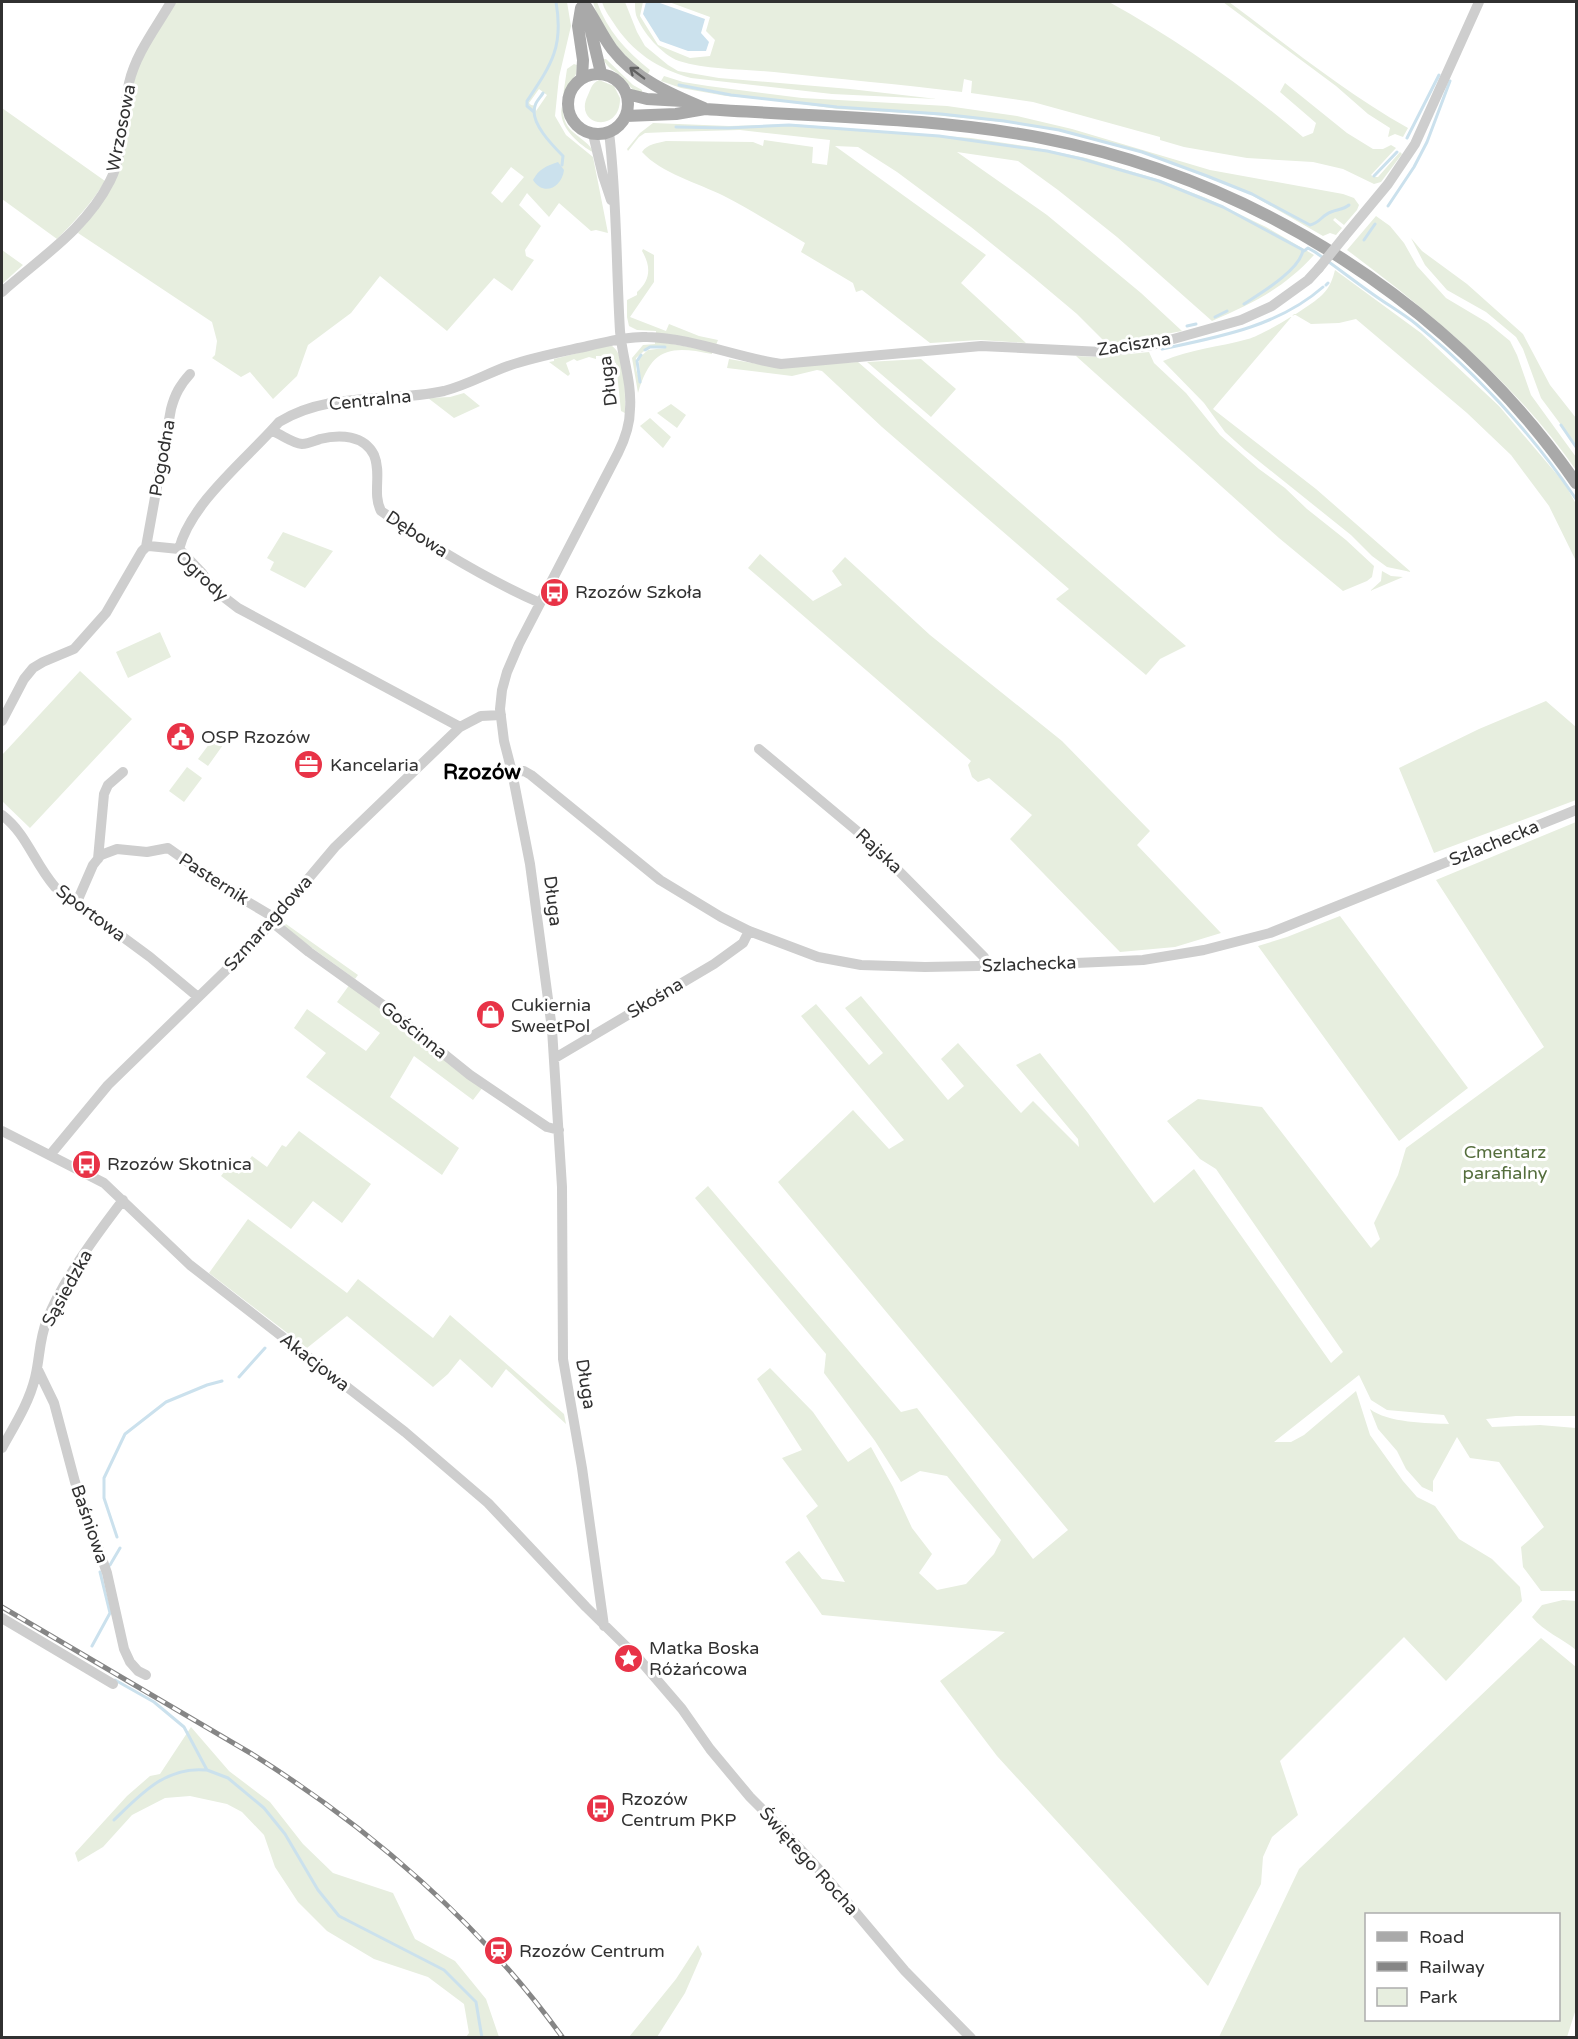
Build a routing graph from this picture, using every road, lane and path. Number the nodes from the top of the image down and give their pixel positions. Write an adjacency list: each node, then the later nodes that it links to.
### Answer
1 (171, 2): 13 (street, Wrzosowa)
2 (1479, 2): 14 (street, Zaciszna, bridge)
3 (581, 3): 4 (main road); 5 (main road); 7 (main road, one-way to 3)
4 (601, 73): 5 (main road); 6 (main road)
5 (582, 78): 11 (main road)
6 (627, 94): 7 (main road); 9 (main road)
7 (688, 101): 8 (main road)
8 (705, 109): 9 (main road); 17 (main road)
9 (626, 116): 10 (main road)
10 (609, 132): 11 (main road); 12 (street, Długa)
11 (593, 134): 12 (street, Długa)
12 (614, 210): 14 (street, Długa)
13 (2, 292)
14 (621, 339): 16 (street, Centralna); 20 (street, Długa)
15 (190, 374): 18 (street, Pogodna)
16 (272, 431): 19 (street, Centralna); 20 (street, Dębowa)
17 (1576, 483)
18 (146, 547): 19 (street, Ogrody); 21 (street)
19 (178, 549): 23 (street, Ogrody)
20 (540, 603): 22 (street, Długa)
21 (3, 713)
22 (501, 715): 23 (street, Szmaragdowa); 26 (street, Długa)
23 (460, 728): 31 (street, Szmaragdowa)
24 (759, 749): 33 (street, Rajska)
25 (123, 772): 29 (street)
26 (512, 772): 32 (street, Szlachecka); 35 (street, Długa)
27 (1576, 810): 33 (street, Szlachecka)
28 (2, 815): 30 (street, Sportowa)
29 (98, 859): 30 (street); 31 (street, Pasternik)
30 (76, 904): 34 (street, Sportowa)
31 (273, 920): 34 (street, Szmaragdowa); 36 (street, Gościnna)
32 (749, 931): 33 (street, Szlachecka); 35 (street, Skośna)
33 (985, 966)
34 (198, 997): 38 (street, Szmaragdowa)
35 (555, 1058): 36 (street, Długa)
36 (560, 1130): 43 (street, Długa)
37 (2, 1131): 38 (street, Akacjowa)
38 (50, 1155): 39 (street, Akacjowa)
39 (123, 1200): 40 (street, Sąsiedzka); 43 (street, Akacjowa)
40 (37, 1368): 41 (street, Sąsiedzka); 44 (street, Baśniowa)
41 (2, 1448)
42 (2, 1618): 45 (street)
43 (604, 1626): 46 (street, Świętego Rocha)
44 (146, 1675)
45 (113, 1684)
46 (971, 2037)

